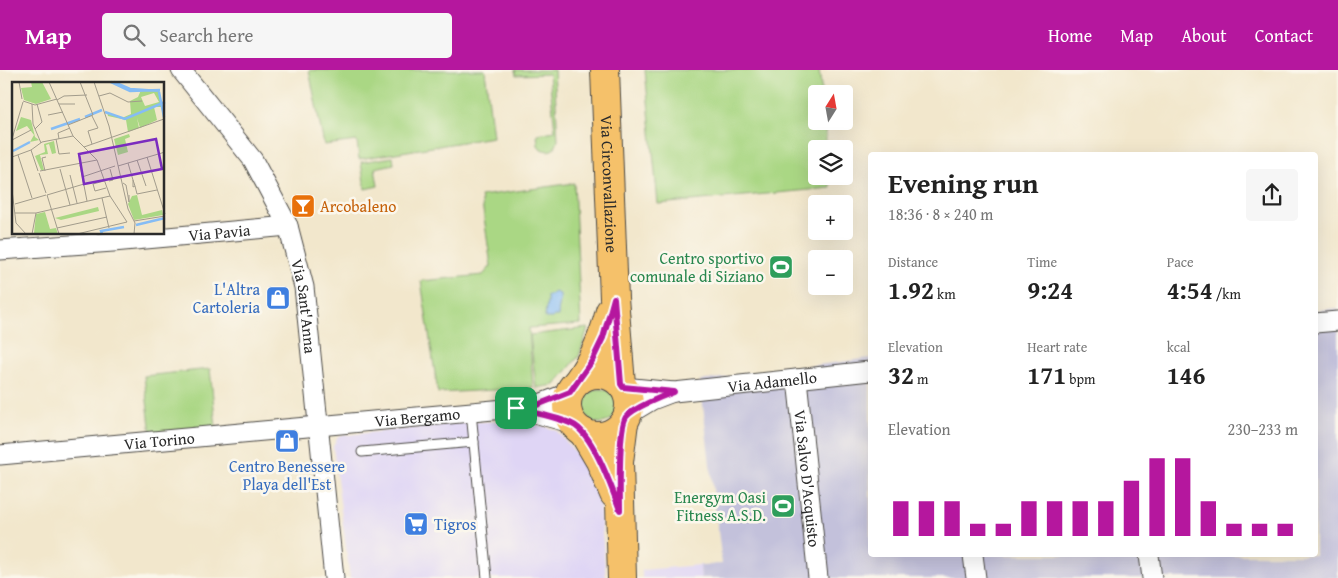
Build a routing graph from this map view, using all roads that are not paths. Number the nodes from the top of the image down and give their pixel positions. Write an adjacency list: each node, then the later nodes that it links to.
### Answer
1 (181, 70): 3 (street, Via Sant'Anna)
2 (605, 70): 5 (main road, Via Circonvallazione)
3 (288, 226): 4 (street, Via Pavia); 16 (street, Via Sant'Anna)
4 (0, 250)
5 (614, 298): 10 (main road, Via Circonvallazione); 11 (main road)
6 (1338, 321): 7 (street)
7 (1318, 323)
8 (868, 371): 9 (street, Via Adamello)
9 (797, 379): 12 (street, Via Adamello); 27 (street, Via Salvo D'Acquisto)
10 (622, 386): 11 (main road); 12 (street); 15 (main road)
11 (574, 387): 13 (street, Via Bergamo); 17 (main road)
12 (674, 392): 15 (street)
13 (516, 408): 14 (street, Via Bergamo); 17 (street, Via Bergamo)
14 (471, 412): 16 (street, Via Bergamo); 18 (lane)
15 (625, 419): 17 (main road); 21 (main road)
16 (318, 427): 20 (street, Via Torino); 24 (street, Via Sant'Anna)
17 (578, 428): 21 (main road)
18 (474, 442): 19 (lane); 25 (lane)
19 (362, 452)
20 (0, 456)
21 (620, 510): 26 (main road)
22 (973, 557): 28 (street)
23 (1149, 557): 29 (street)
24 (334, 578)
25 (487, 578)
26 (622, 578)
27 (818, 578)
28 (976, 578)
29 (1152, 578)

